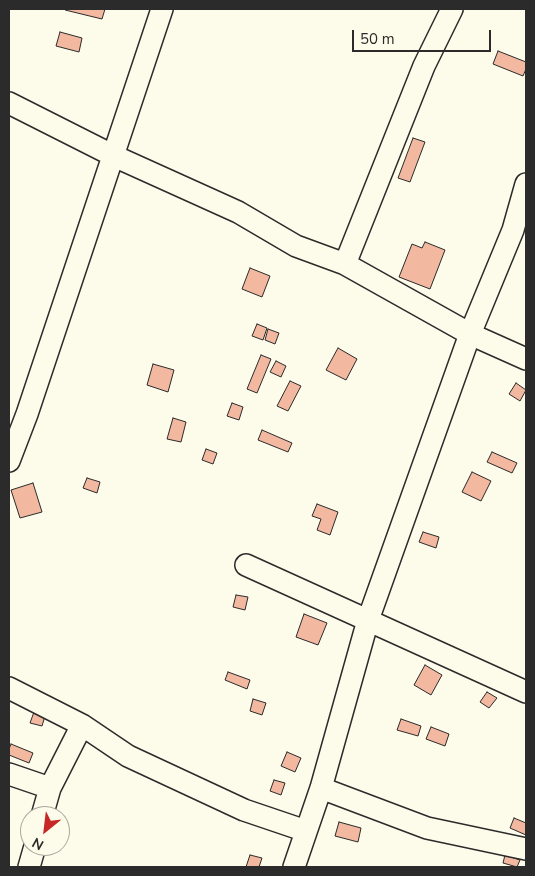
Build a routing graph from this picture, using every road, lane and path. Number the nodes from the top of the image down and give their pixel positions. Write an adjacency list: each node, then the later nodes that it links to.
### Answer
1 (162, 9): 4 (street)
2 (452, 9): 7 (street)
3 (9, 103): 4 (street)
4 (114, 156): 7 (street); 10 (street)
5 (526, 184): 6 (street)
6 (519, 231): 8 (street)
7 (345, 264): 8 (street)
8 (470, 334): 9 (street); 12 (street)
9 (526, 360)
10 (9, 461)
11 (246, 565): 12 (street)
12 (368, 620): 14 (street); 18 (street)
13 (9, 688): 15 (street)
14 (526, 692)
15 (82, 725): 17 (street); 20 (street)
16 (9, 774): 17 (street)
17 (50, 788): 19 (street)
18 (321, 788): 20 (street); 21 (street)
19 (45, 806)
20 (306, 831): 22 (street)
21 (526, 849)
22 (294, 867)

